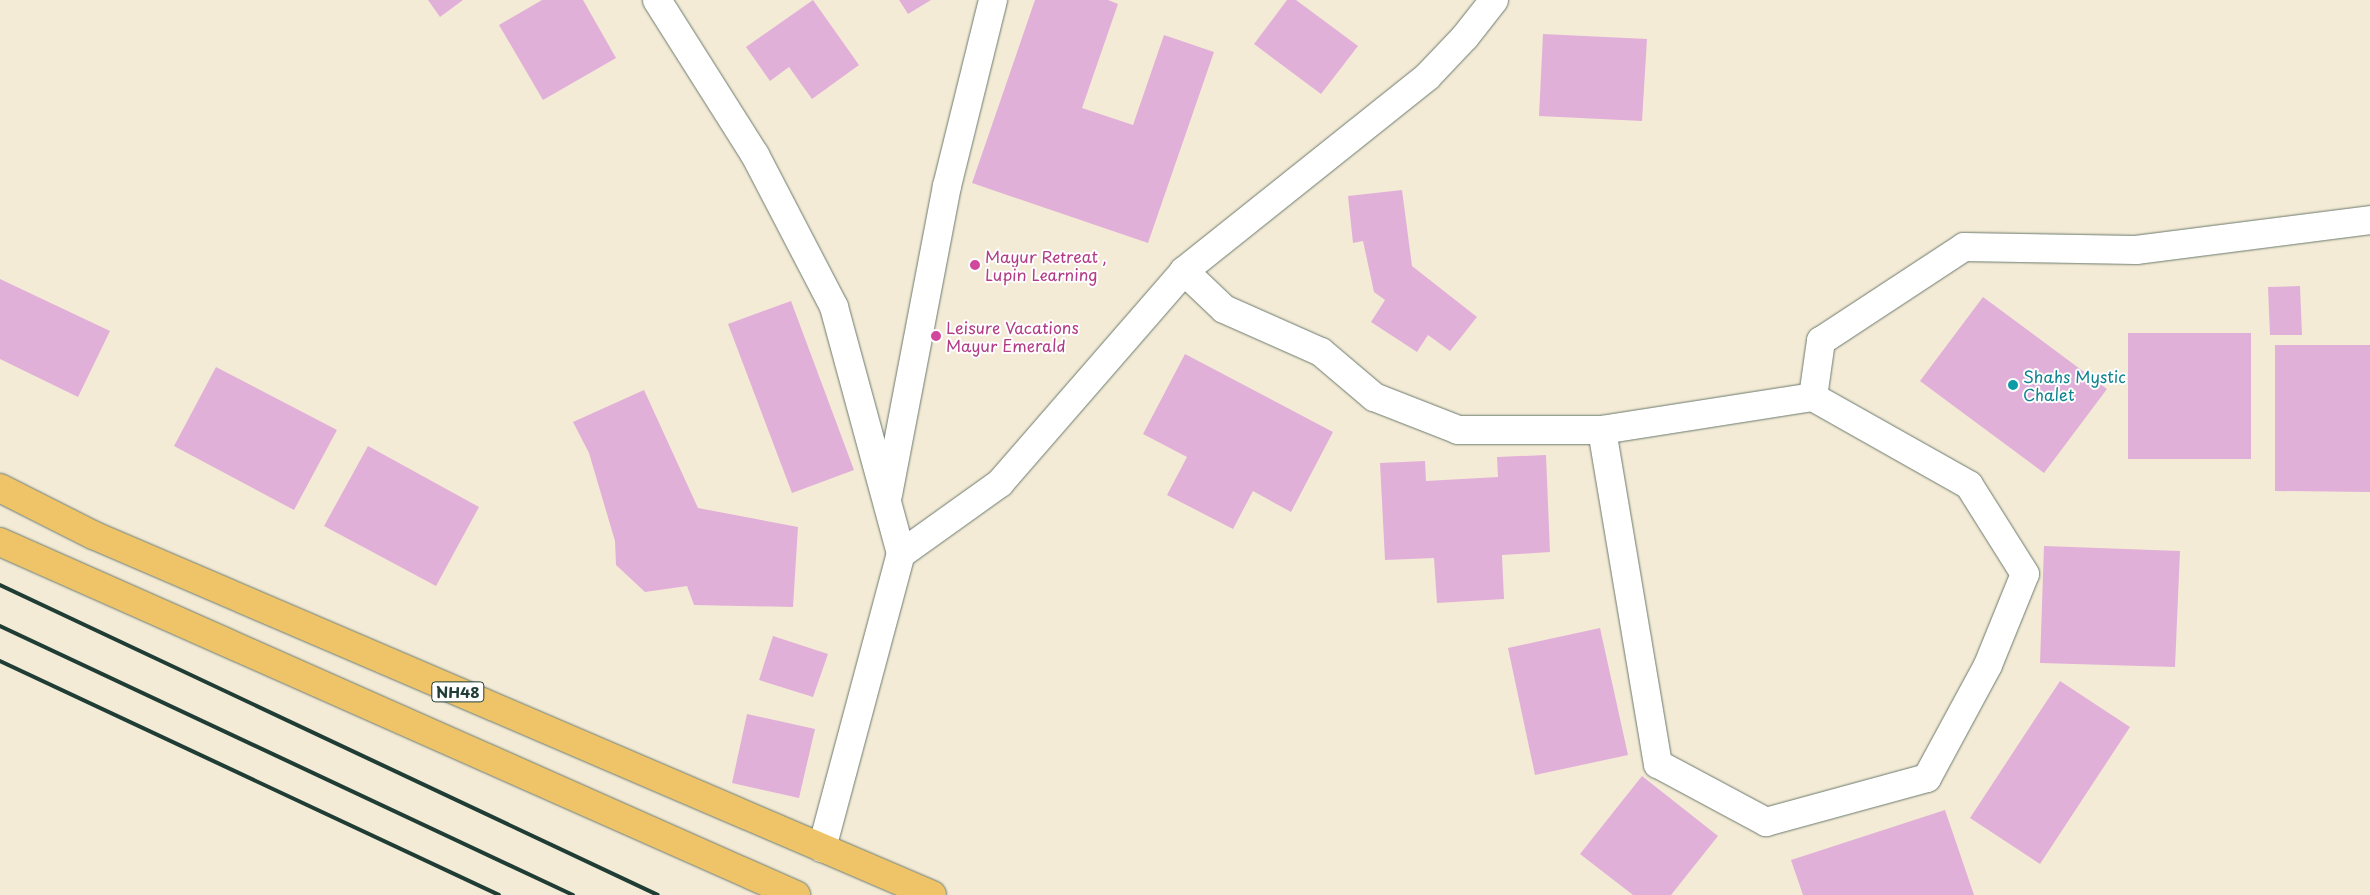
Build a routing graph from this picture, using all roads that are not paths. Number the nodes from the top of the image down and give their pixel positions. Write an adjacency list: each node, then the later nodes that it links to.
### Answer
1 (657, 0): 9 (street)
2 (993, 0): 9 (street)
3 (1494, 0): 5 (street)
4 (2370, 220): 6 (street)
5 (1184, 271): 7 (street); 11 (street)
6 (1813, 397): 7 (street); 7 (street)
7 (1602, 430)
8 (0, 488): 12 (highway, NH48)
9 (887, 503): 11 (street)
10 (0, 542): 13 (highway)
11 (901, 554): 12 (street)
12 (822, 848): 14 (highway, NH48)
13 (796, 895)
14 (932, 895)

